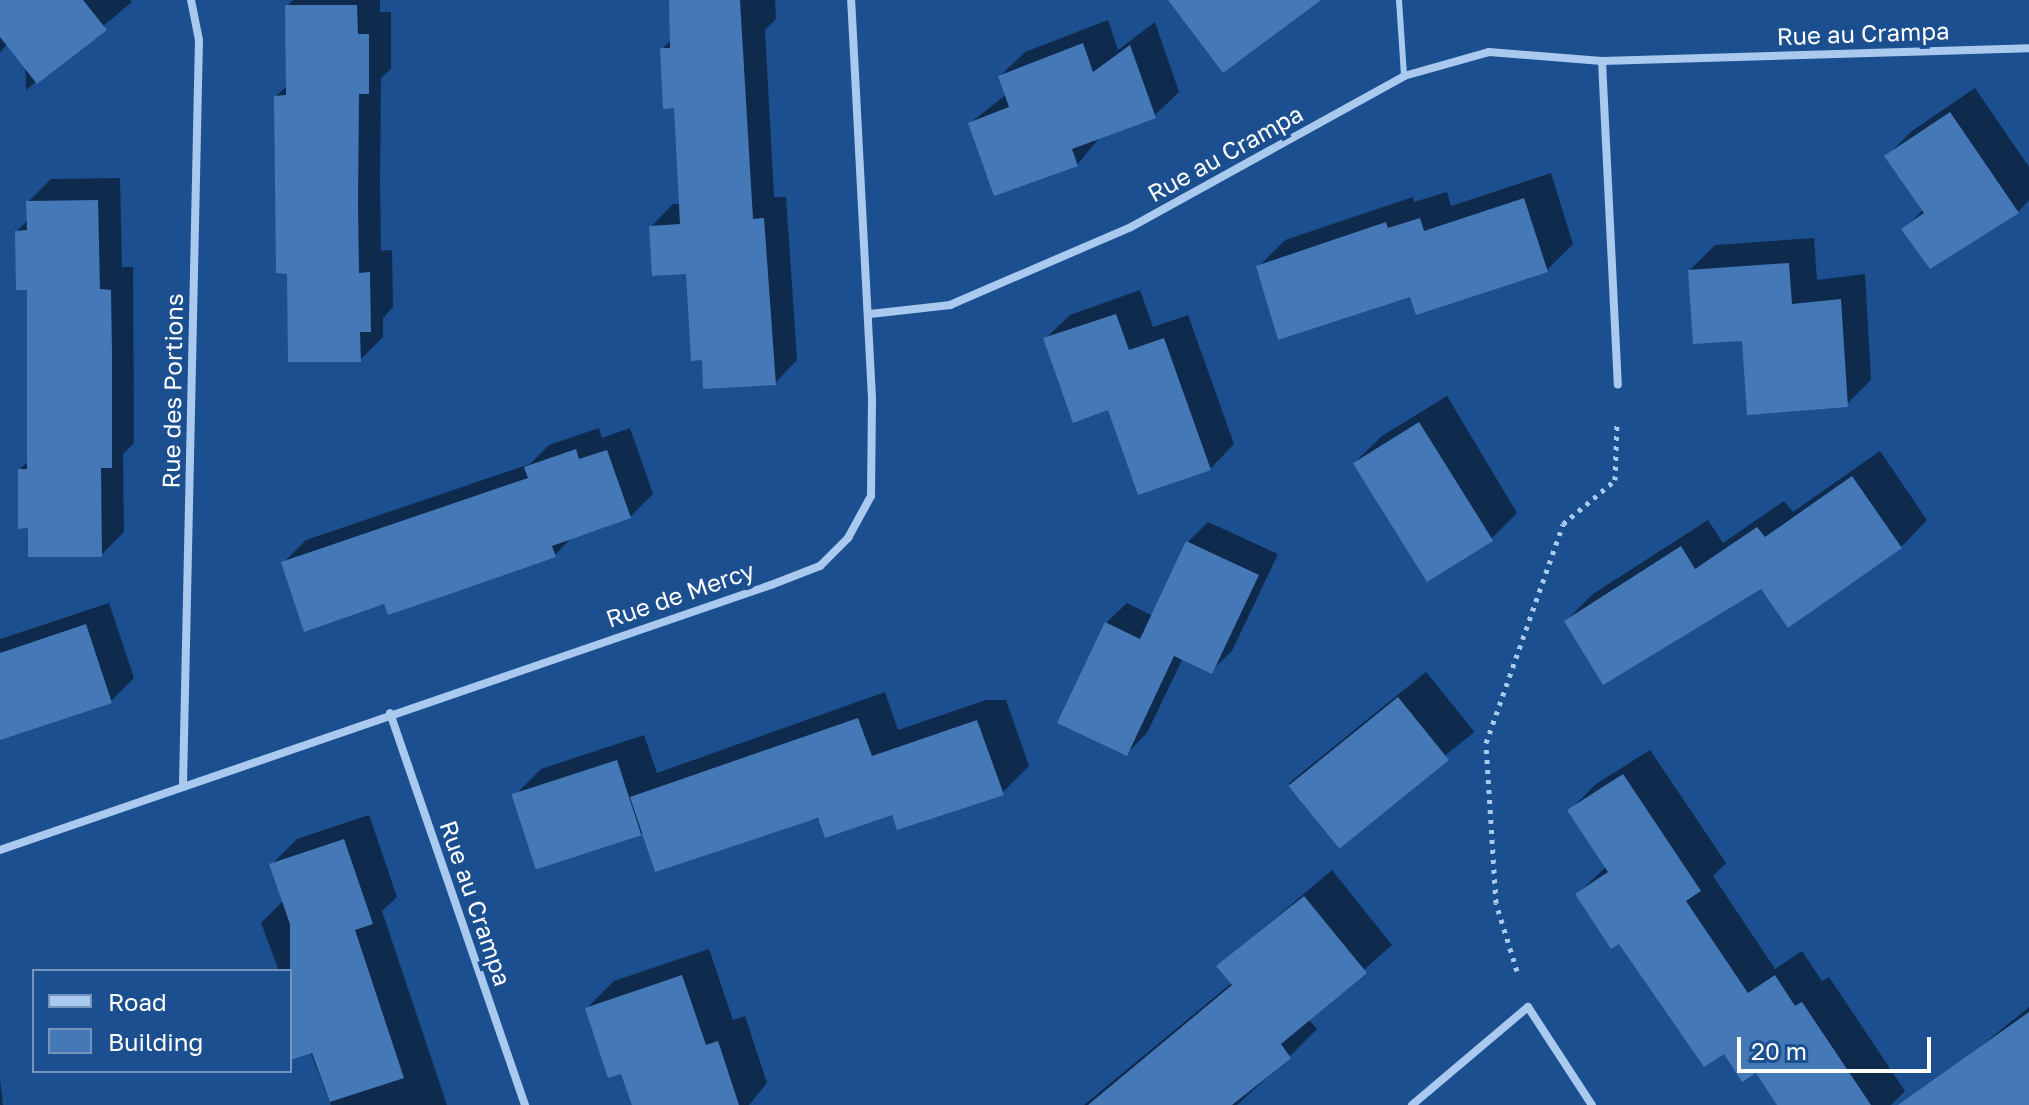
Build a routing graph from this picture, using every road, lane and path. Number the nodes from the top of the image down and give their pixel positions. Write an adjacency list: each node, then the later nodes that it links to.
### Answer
1 (191, 0): 10 (street, Rue des Portions)
2 (851, 0): 7 (street, Rue de Mercy)
3 (1399, 0): 6 (lane)
4 (2029, 48): 5 (street, Rue au Crampa)
5 (1602, 61): 6 (street, Rue au Crampa); 8 (street)
6 (1404, 76): 7 (street, Rue au Crampa)
7 (870, 314): 9 (street, Rue de Mercy)
8 (1618, 385): 12 (path)
9 (390, 713): 10 (street, Rue de Mercy); 13 (street, Rue au Crampa)
10 (183, 784): 11 (street, Rue de Mercy)
11 (0, 850)
12 (1528, 1007): 14 (street); 15 (street)
13 (525, 1105)
14 (1412, 1105)
15 (1592, 1105)

